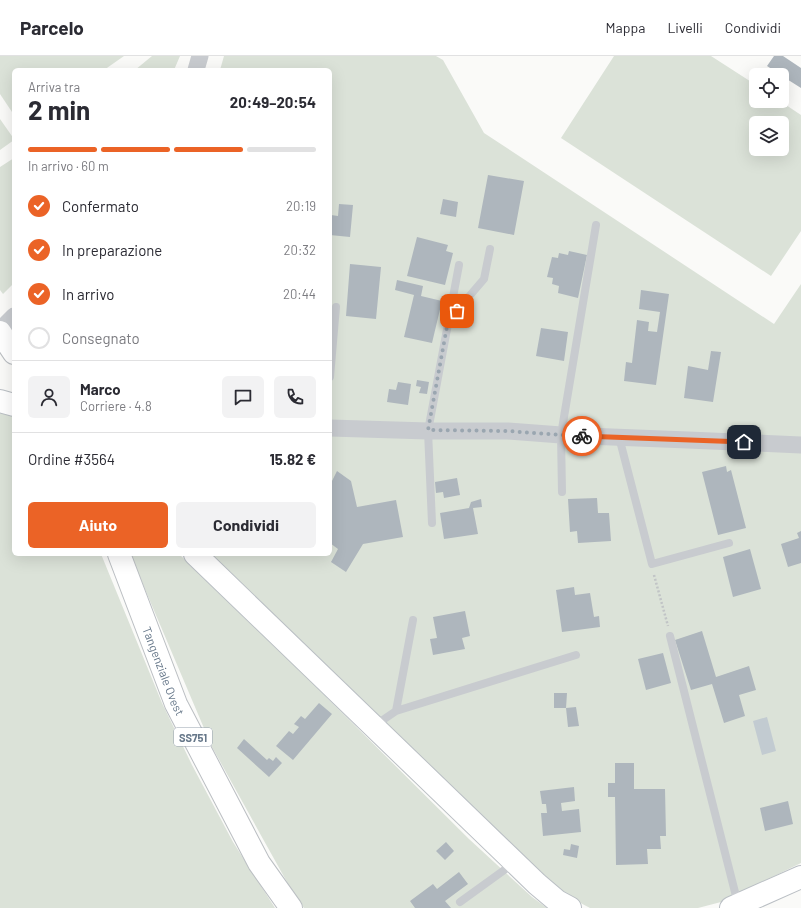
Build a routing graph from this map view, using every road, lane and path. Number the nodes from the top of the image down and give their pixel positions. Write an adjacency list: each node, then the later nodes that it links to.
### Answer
1 (200, 56): 2 (street)
2 (197, 68)
3 (596, 225): 16 (lane)
4 (490, 249): 8 (lane)
5 (459, 265): 8 (lane)
6 (336, 307): 11 (lane)
7 (12, 318): 9 (street)
8 (448, 321): 15 (lane)
9 (0, 331): 10 (main road)
10 (12, 350)
11 (332, 354)
12 (0, 401): 13 (main road)
13 (12, 404)
14 (332, 428): 15 (street)
15 (428, 430): 16 (street); 20 (lane)
16 (561, 435): 17 (street); 19 (lane)
17 (619, 437): 18 (street); 24 (lane)
18 (801, 445)
19 (562, 492)
20 (432, 523)
21 (729, 543): 24 (lane)
22 (119, 556): 35 (main road, Tangenziale Ovest / SS751)
23 (197, 556): 29 (main road)
24 (652, 564): 26 (path)
25 (413, 620): 28 (lane)
26 (670, 636): 34 (lane)
27 (576, 655): 28 (lane)
28 (396, 710): 29 (lane)
29 (374, 727): 30 (main road)
30 (515, 863): 32 (lane); 33 (main road)
31 (801, 877): 34 (main road)
32 (460, 902)
33 (560, 906)
34 (736, 907)
35 (290, 908)

